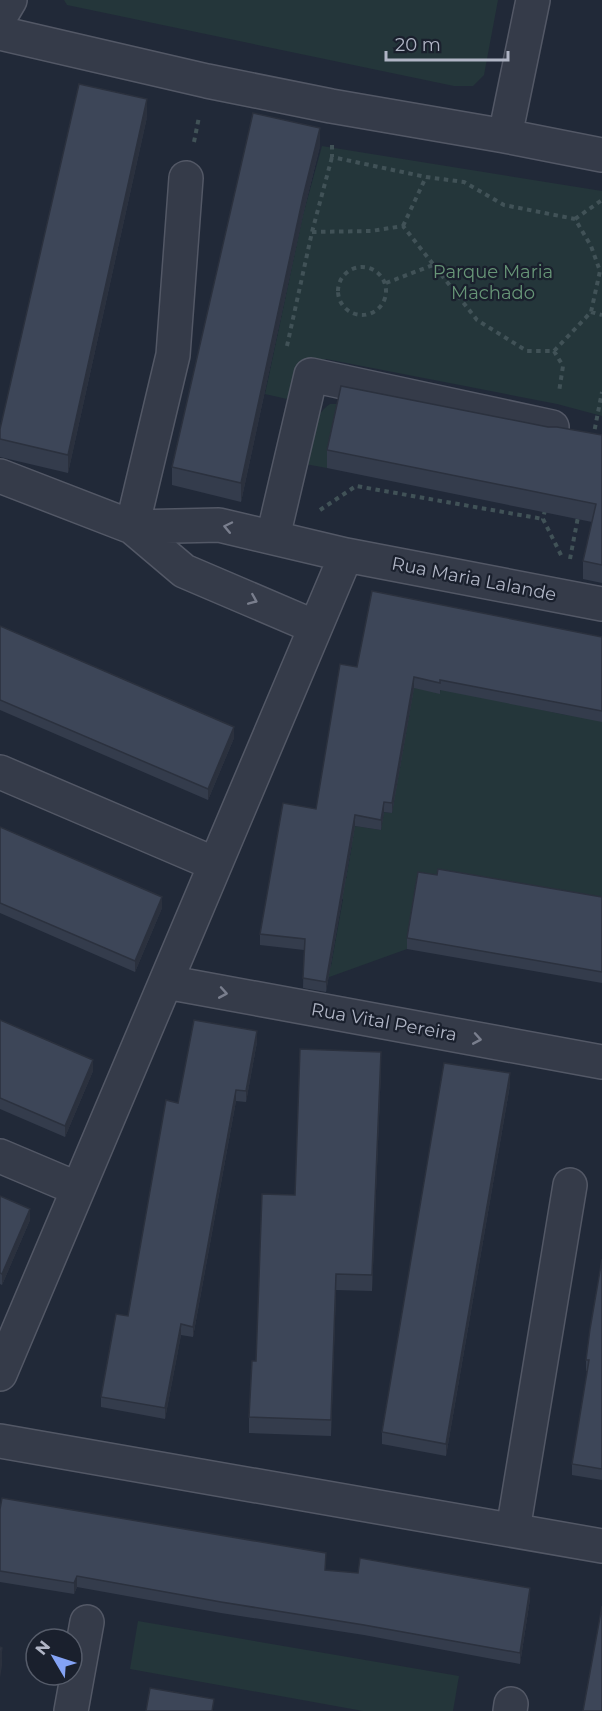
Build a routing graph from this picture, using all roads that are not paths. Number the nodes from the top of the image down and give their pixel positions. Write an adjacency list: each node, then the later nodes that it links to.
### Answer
1 (10, 0): 3 (street)
2 (533, 0): 5 (street)
3 (0, 17)
4 (0, 33): 5 (street)
5 (505, 136): 6 (street)
6 (602, 156)
7 (186, 178): 10 (street)
8 (552, 427): 11 (street)
9 (0, 476): 10 (street)
10 (132, 527): 11 (street, Rua Maria Lalande, one-way to 10); 14 (street, one-way to 14)
11 (273, 537): 12 (street, Rua Maria Lalande)
12 (346, 555): 13 (street, Rua Maria Lalande); 14 (street)
13 (602, 604)
14 (315, 627): 16 (street)
15 (0, 772): 16 (street)
16 (215, 864): 17 (street)
17 (165, 982): 18 (street, Rua Vital Pereira, one-way to 18); 21 (street)
18 (602, 1062)
19 (0, 1156): 21 (street)
20 (570, 1185): 24 (street)
21 (78, 1190): 22 (street)
22 (0, 1374)
23 (0, 1441): 24 (street)
24 (513, 1530): 25 (street)
25 (602, 1546)
26 (87, 1622): 27 (street)
27 (71, 1711)

